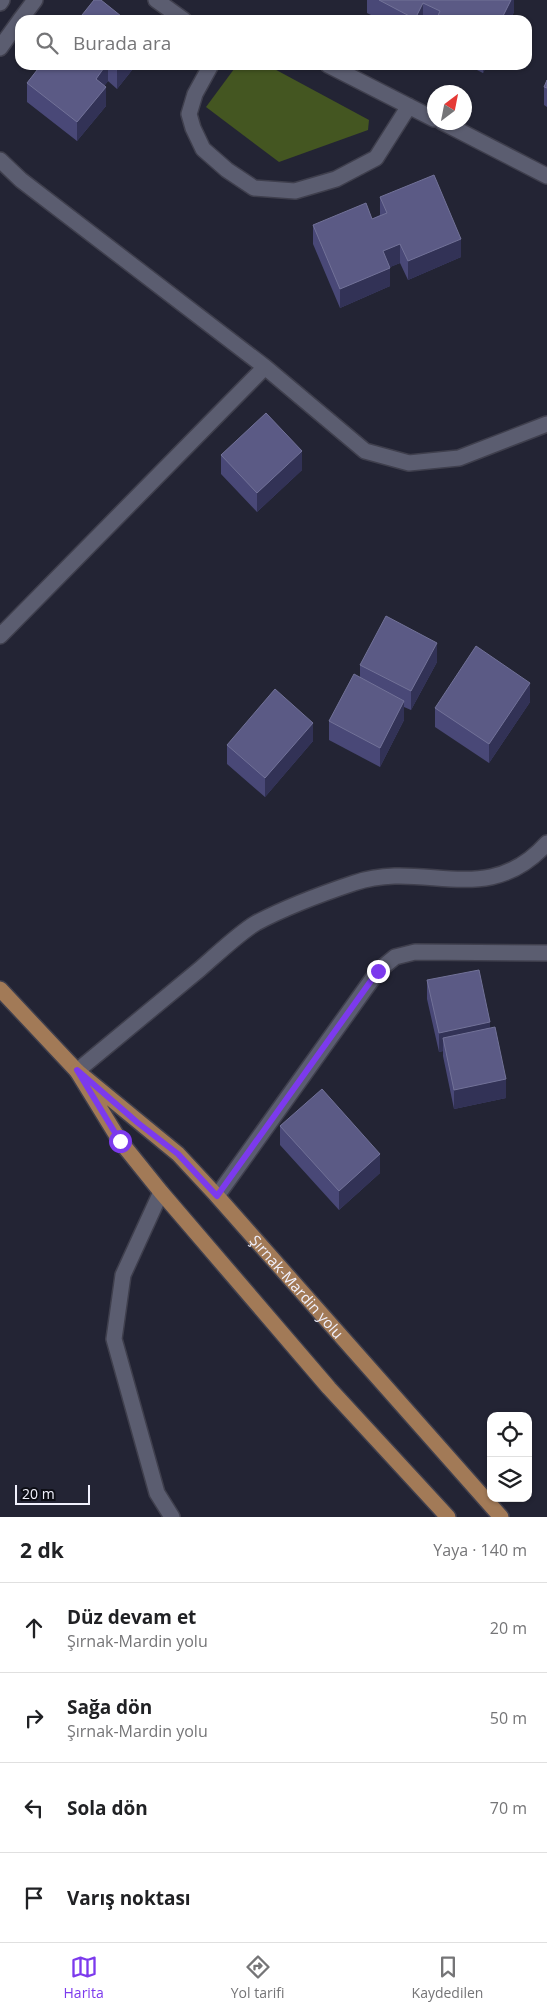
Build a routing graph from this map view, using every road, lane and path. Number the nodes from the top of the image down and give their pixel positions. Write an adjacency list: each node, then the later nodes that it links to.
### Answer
1 (35, 0): 3 (street)
2 (156, 0): 4 (street)
3 (24, 15)
4 (177, 15)
5 (15, 27): 6 (street)
6 (0, 48)
7 (208, 70): 9 (street)
8 (338, 70): 9 (street)
9 (409, 106): 10 (street)
10 (427, 115)
11 (458, 130): 13 (street)
12 (0, 160): 14 (street)
13 (547, 176)
14 (266, 367): 15 (street); 16 (street)
15 (547, 424)
16 (0, 636)
17 (547, 843): 20 (street)
18 (547, 953): 22 (street)
19 (0, 990): 20 (main road, Şırnak-Mardin yolu)
20 (77, 1070): 21 (main road, Şırnak-Mardin yolu); 22 (main road, Şırnak-Mardin yolu)
21 (161, 1192): 23 (street); 24 (main road, Şırnak-Mardin yolu)
22 (217, 1196): 25 (main road, Şırnak-Mardin yolu)
23 (172, 1517)
24 (448, 1517)
25 (501, 1517)

